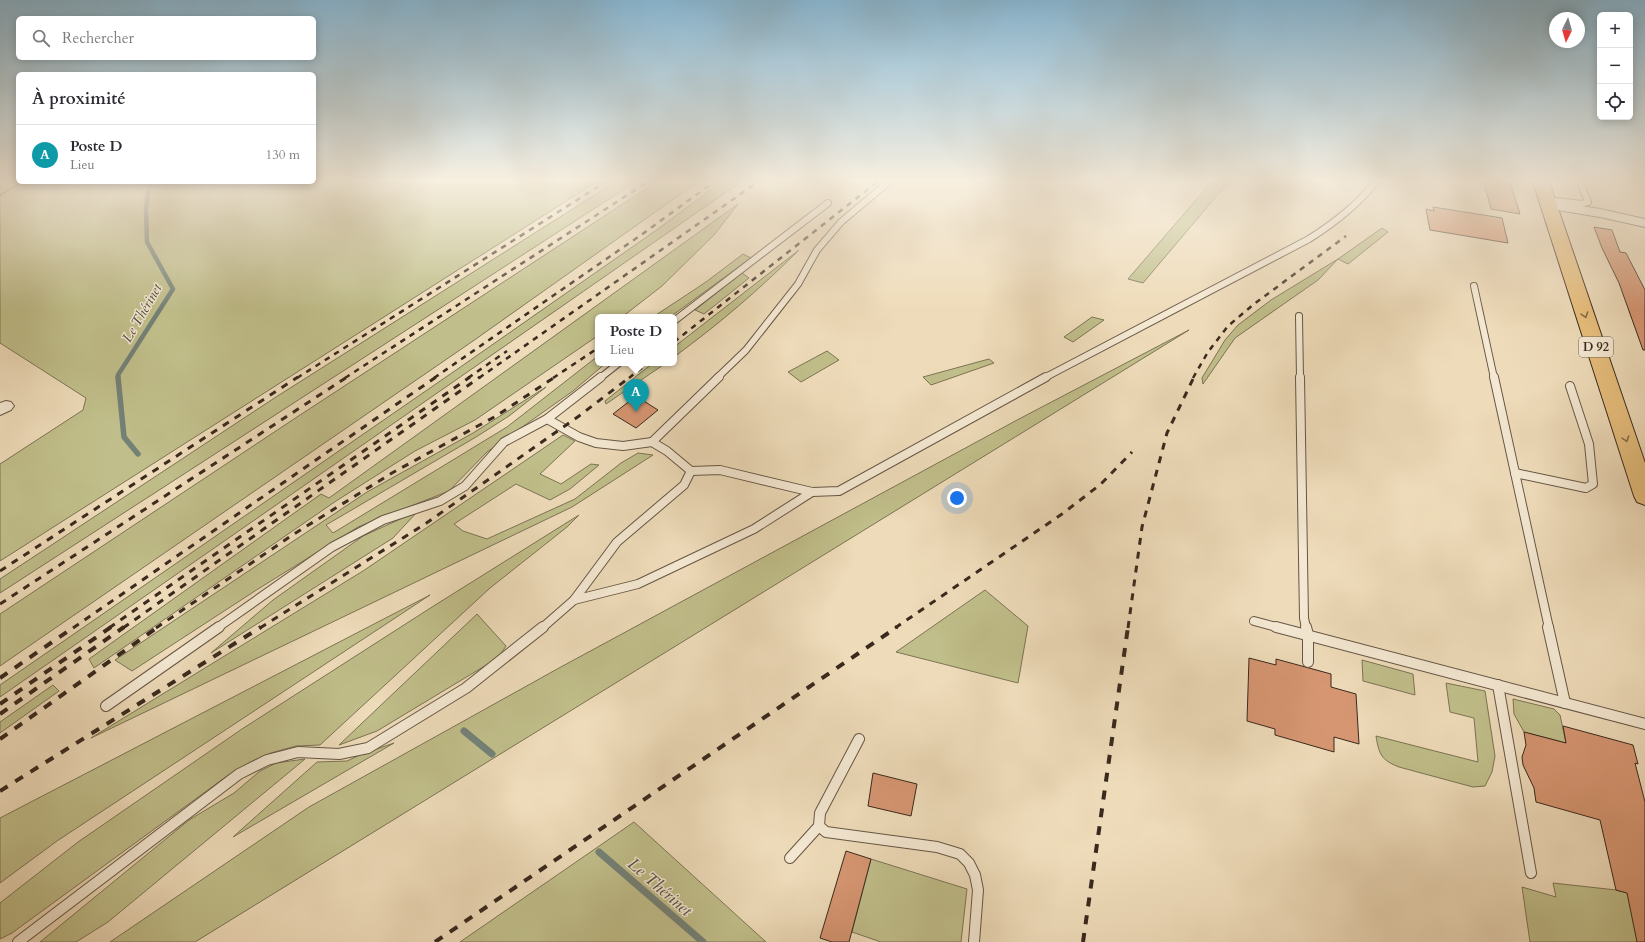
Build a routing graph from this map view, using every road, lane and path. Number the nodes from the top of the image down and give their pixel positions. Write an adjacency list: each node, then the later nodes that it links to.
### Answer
1 (802, 223): 8 (lane)
2 (840, 223): 12 (lane)
3 (1333, 223): 16 (lane)
4 (1560, 223): 17 (main road, D 92, one-way to 17)
5 (1561, 223): 13 (main road, D 92)
6 (1474, 286): 15 (lane)
7 (1299, 316): 20 (lane)
8 (677, 319)
9 (615, 366): 11 (lane)
10 (1570, 386): 15 (lane)
11 (547, 419): 12 (lane); 24 (lane)
12 (652, 442): 14 (lane)
13 (1645, 447)
14 (691, 471): 16 (lane); 18 (lane)
15 (1515, 473): 23 (lane)
16 (812, 492): 18 (lane)
17 (1645, 496)
18 (574, 600): 30 (lane)
19 (1254, 621): 20 (lane)
20 (1308, 635): 21 (lane); 22 (lane)
21 (1308, 662)
22 (1498, 685): 23 (lane); 29 (lane)
23 (1565, 703): 25 (lane)
24 (106, 706)
25 (1645, 724)
26 (859, 739): 27 (lane)
27 (818, 826): 28 (lane); 31 (lane)
28 (790, 858)
29 (1532, 873)
30 (18, 942)
31 (974, 942)

